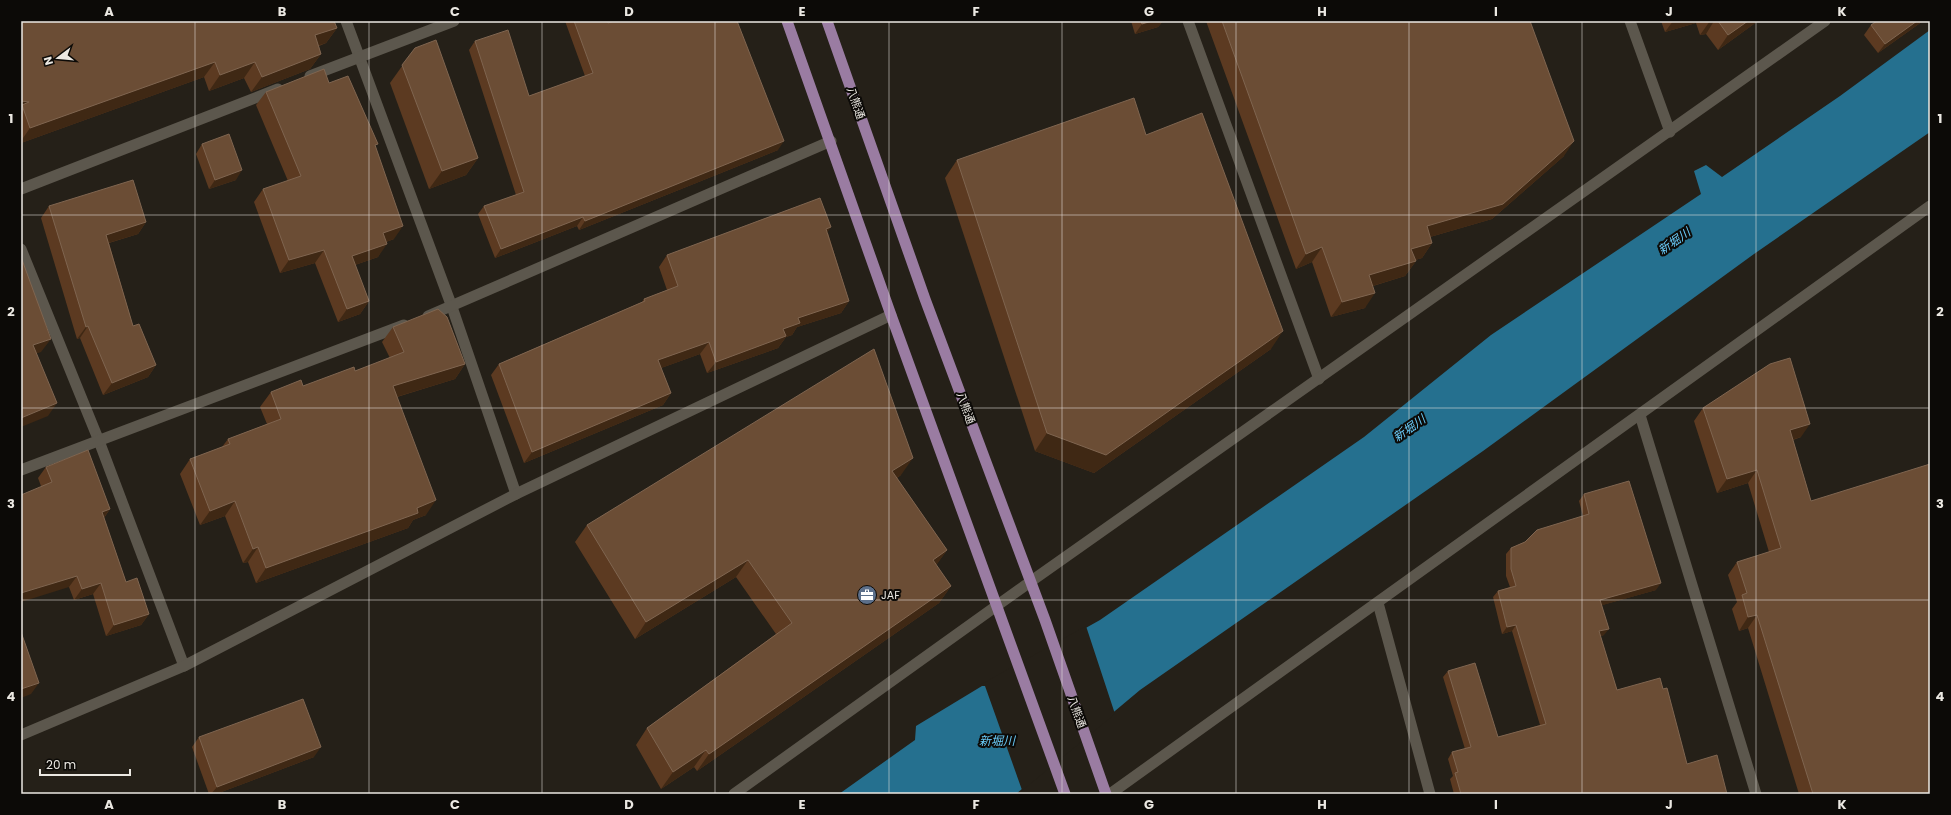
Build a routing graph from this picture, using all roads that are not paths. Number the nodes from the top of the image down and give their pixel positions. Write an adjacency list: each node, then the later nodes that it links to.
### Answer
1 (346, 21): 8 (street)
2 (454, 21): 8 (street)
3 (787, 21): 12 (main road)
4 (827, 21): 23 (main road, 八熊通)
5 (1188, 21): 18 (street)
6 (1630, 21): 11 (street)
7 (1825, 21): 11 (street)
8 (359, 57): 9 (street); 16 (street)
9 (300, 80)
10 (286, 86): 13 (street)
11 (1670, 132): 18 (street)
12 (831, 141): 16 (street); 17 (main road)
13 (21, 189)
14 (1930, 206): 19 (street)
15 (21, 249): 20 (street)
16 (452, 307): 20 (street); 22 (street)
17 (891, 315): 22 (street); 25 (main road)
18 (1319, 379): 23 (street)
19 (1640, 415): 24 (street); 33 (street)
20 (99, 441): 21 (street); 26 (street)
21 (21, 470)
22 (516, 494): 26 (street)
23 (1030, 582): 25 (street); 30 (main road, 八熊通)
24 (1378, 603): 31 (street); 32 (street)
25 (998, 605): 28 (main road); 29 (street)
26 (184, 666): 27 (street)
27 (21, 735)
28 (1063, 790)
29 (734, 794)
30 (1106, 794)
31 (1110, 794)
32 (1430, 794)
33 (1756, 794)

